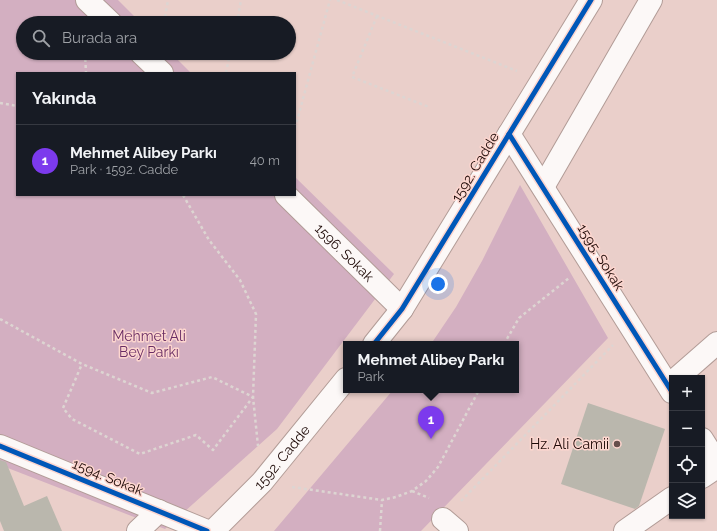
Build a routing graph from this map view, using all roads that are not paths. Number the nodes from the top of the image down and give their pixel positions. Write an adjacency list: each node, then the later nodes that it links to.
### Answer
1 (87, 0): 4 (street)
2 (591, 0): 7 (street, 1592. Cadde)
3 (651, 0): 8 (street)
4 (103, 16)
5 (148, 60): 6 (street)
6 (161, 72)
7 (509, 134): 8 (street, 1595. Sokak); 10 (street, 1592. Cadde)
8 (543, 187): 14 (street, 1595. Sokak)
9 (287, 196): 10 (street, 1596. Sokak)
10 (402, 309): 11 (street, 1592. Cadde)
11 (376, 341)
12 (717, 343): 13 (street)
13 (682, 375)
14 (669, 380)
15 (343, 383): 25 (street, 1592. Cadde)
16 (705, 445): 18 (street)
17 (0, 446): 22 (street, 1594. Sokak)
18 (717, 463)
19 (717, 467): 20 (street)
20 (705, 475)
21 (669, 500): 26 (street)
22 (159, 511): 23 (street); 24 (street, 1594. Sokak)
23 (138, 531)
24 (207, 531)
25 (213, 531)
26 (625, 531)

